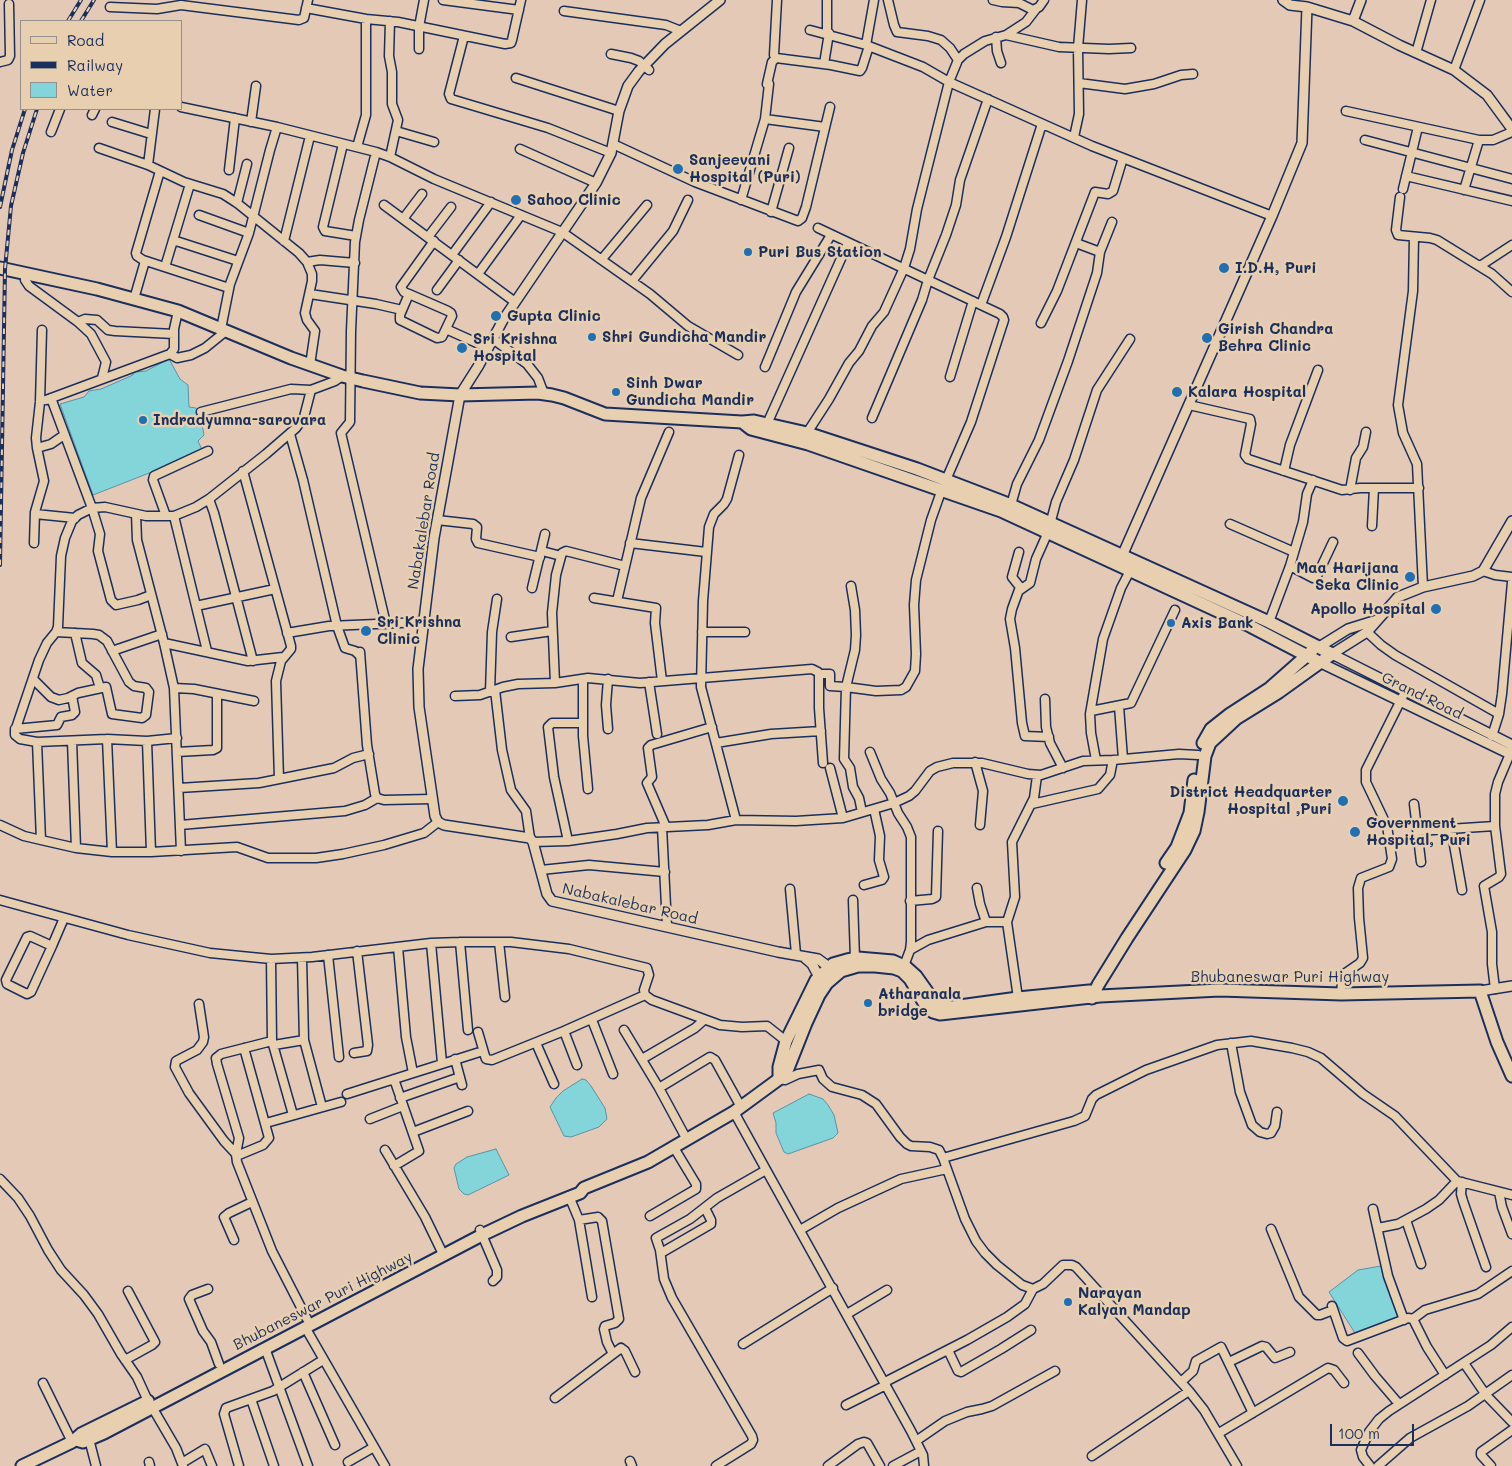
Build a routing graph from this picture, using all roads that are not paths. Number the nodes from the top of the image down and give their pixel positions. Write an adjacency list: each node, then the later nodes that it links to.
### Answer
1 (424, 0): 26 (street)
2 (443, 0): 20 (street)
3 (521, 0): 20 (street)
4 (720, 0): 28 (main road)
5 (777, 0): 39 (street)
6 (828, 0): 29 (street)
7 (874, 0): 33 (street)
8 (888, 0): 40 (street)
9 (993, 0): 21 (street)
10 (1044, 0): 21 (street)
11 (1082, 0): 34 (street)
12 (1283, 0): 19 (main road)
13 (1361, 0): 24 (main road)
14 (1431, 0): 37 (street)
15 (1480, 0): 45 (street)
16 (9, 4): 41 (street)
17 (307, 4): 18 (street); 23 (street)
18 (110, 7)
19 (1307, 8): 24 (main road); 108 (main road)
20 (519, 10): 31 (street)
21 (1036, 10): 30 (street)
22 (564, 11): 28 (street)
23 (366, 19): 25 (street); 77 (street)
24 (1353, 20): 37 (main road)
25 (390, 21): 26 (street); 67 (street)
26 (419, 27): 31 (street); 36 (street)
27 (810, 30): 29 (street)
28 (681, 31): 44 (main road)
29 (828, 33): 33 (street); 43 (street)
30 (1006, 35): 32 (street); 34 (street)
31 (464, 36): 80 (street)
32 (996, 37): 40 (street); 42 (street)
33 (868, 45): 43 (street); 48 (street)
34 (1078, 48): 35 (street); 49 (street)
35 (1131, 48)
36 (420, 49)
37 (1416, 53): 45 (main road)
38 (611, 54): 44 (street)
39 (776, 58): 43 (street); 59 (street)
40 (958, 60): 48 (street)
41 (0, 62)
42 (1001, 62)
43 (824, 64)
44 (646, 68): 56 (main road)
45 (1454, 70): 66 (main road)
46 (1193, 74): 49 (street)
47 (516, 78): 56 (street)
48 (949, 82): 51 (street); 133 (street)
49 (1079, 83): 71 (street)
50 (256, 86): 61 (street)
51 (988, 99): 62 (street); 136 (street)
52 (182, 107): 58 (street)
53 (830, 108): 64 (street)
54 (60, 110): 68 (street)
55 (154, 110): 69 (street)
56 (619, 111): 80 (main road)
57 (1346, 111): 65 (street)
58 (235, 118): 61 (street); 88 (street)
59 (765, 119): 64 (street); 97 (street)
60 (112, 122): 69 (street)
61 (251, 122): 63 (street)
62 (1042, 124): 71 (street); 147 (street)
63 (277, 127): 70 (street); 107 (street)
64 (825, 127): 104 (street)
65 (1418, 127): 73 (street); 82 (street)
66 (1512, 130): 73 (street)
67 (396, 131): 74 (street); 83 (street)
68 (51, 132)
69 (151, 134): 85 (street)
70 (310, 136): 75 (street); 119 (street)
71 (1074, 137): 84 (street)
72 (1365, 140): 82 (street)
73 (1479, 140): 87 (street)
74 (434, 142)
75 (343, 144): 77 (street); 115 (street)
76 (99, 148): 85 (street)
77 (357, 148): 81 (street)
78 (790, 148): 104 (street)
79 (520, 149): 92 (street)
80 (612, 149): 92 (main road); 97 (street)
81 (376, 152): 83 (street); 115 (street)
82 (1412, 152): 87 (street); 90 (street)
83 (390, 157): 98 (street)
84 (1123, 158): 108 (street); 121 (street)
85 (148, 164): 89 (street)
86 (246, 164): 100 (street)
87 (1469, 168): 91 (street); 94 (street)
88 (229, 170)
89 (160, 171): 93 (street); 126 (street)
90 (1406, 176): 94 (street); 116 (street)
91 (1512, 179)
92 (596, 183): 112 (main road)
93 (190, 184): 100 (street); 118 (street)
94 (1464, 190): 99 (street)
95 (422, 194): 109 (street)
96 (688, 200): 137 (street)
97 (741, 200): 104 (street)
98 (491, 202): 106 (street); 124 (street)
99 (1512, 202)
100 (237, 203): 107 (street)
101 (384, 205): 109 (street)
102 (647, 205): 125 (street)
103 (451, 207): 117 (street)
104 (771, 212)
105 (199, 215): 113 (street)
106 (521, 215): 112 (street); 135 (street)
107 (253, 216): 113 (street); 119 (street)
108 (1272, 216): 172 (main road)
109 (403, 219): 117 (street)
110 (1112, 222): 123 (street)
111 (818, 228): 114 (street)
112 (562, 232): 125 (street); 146 (main road)
113 (249, 233): 127 (street)
114 (831, 235): 120 (street); 162 (street)
115 (356, 236): 129 (street)
116 (1414, 237): 130 (street); 190 (street)
117 (431, 239): 124 (street); 142 (street)
118 (173, 240): 127 (street); 131 (street)
119 (284, 241): 128 (street)
120 (848, 243): 133 (street); 176 (street)
121 (1076, 243): 123 (street); 151 (street)
122 (1512, 245): 130 (street)
123 (1100, 252): 193 (street)
124 (456, 258): 135 (street); 139 (street)
125 (602, 259): 137 (street)
126 (145, 261): 131 (street); 143 (street)
127 (238, 261): 138 (street)
128 (307, 262): 129 (street); 141 (street)
129 (354, 263): 144 (street)
130 (1480, 266): 140 (street)
131 (165, 267): 138 (street)
132 (0, 268): 134 (highway)
133 (904, 268): 136 (street); 179 (street)
134 (25, 272): 143 (highway); 150 (street)
135 (478, 274): 146 (street)
136 (928, 280): 145 (street); 174 (street)
137 (632, 281): 160 (street)
138 (229, 288): 154 (street)
139 (437, 290)
140 (1512, 292)
141 (310, 294): 144 (street); 161 (street)
142 (409, 294): 148 (street); 152 (street)
143 (134, 299): 149 (highway)
144 (353, 301): 148 (street); 164 (street)
145 (973, 301): 147 (street); 165 (street)
146 (515, 302): 156 (main road)
147 (981, 306): 188 (street)
148 (402, 310): 152 (street)
149 (178, 311): 154 (highway); 155 (street)
150 (78, 322): 155 (street); 166 (street)
151 (1041, 323)
152 (446, 328): 158 (street)
153 (42, 330): 171 (street)
154 (224, 330): 159 (street); 161 (highway)
155 (174, 334): 159 (street)
156 (493, 339): 158 (main road); 168 (street)
157 (1130, 339): 203 (street)
158 (488, 348): 169 (main road)
159 (170, 354): 166 (street)
160 (738, 355)
161 (310, 365): 164 (highway)
162 (764, 367)
163 (1318, 370): 185 (street)
164 (346, 377): 167 (street); 169 (highway); 235 (street)
165 (950, 377)
166 (102, 378): 170 (street)
167 (311, 390): 173 (street); 180 (street)
168 (544, 394): 169 (highway); 175 (highway)
169 (460, 395): 199 (main road, Nabakalebar Road)
170 (51, 398): 171 (street); 181 (street)
171 (40, 402): 182 (street)
172 (1189, 405): 185 (street); 213 (main road)
173 (201, 412)
174 (872, 418)
175 (742, 422): 176 (highway); 188 (highway)
176 (767, 424): 179 (highway)
177 (669, 432): 207 (street)
178 (1366, 432): 191 (street)
179 (807, 433): 188 (highway)
180 (290, 434): 186 (street); 236 (street)
181 (64, 435): 182 (street); 194 (street)
182 (37, 448): 195 (street)
183 (208, 452): 197 (street)
184 (740, 456): 208 (street)
185 (1284, 471): 187 (street)
186 (243, 472): 192 (street); 222 (street)
187 (1313, 480): 191 (street); 210 (street)
188 (944, 484): 193 (highway); 203 (highway); 263 (street)
189 (1374, 488): 190 (street); 191 (street); 202 (street)
190 (1419, 488): 221 (street)
191 (1350, 490)
192 (209, 499): 197 (street); 226 (street)
193 (1011, 504): 203 (highway)
194 (92, 508): 196 (street); 198 (street); 225 (street)
195 (35, 514): 198 (street); 206 (street)
196 (136, 514): 197 (street); 225 (street)
197 (170, 516): 230 (street)
198 (75, 518): 238 (street)
199 (437, 520): 211 (street); 233 (main road, Nabakalebar Road)
200 (1512, 520): 217 (main road)
201 (1230, 524): 210 (street)
202 (1372, 526)
203 (1048, 527): 213 (highway); 215 (highway); 224 (street)
204 (545, 534): 211 (street)
205 (1333, 542): 216 (street)
206 (34, 543)
207 (630, 543): 208 (street); 214 (street)
208 (706, 552): 239 (street)
209 (1019, 552): 224 (street)
210 (1294, 552): 216 (street)
211 (541, 554): 212 (street); 223 (street)
212 (561, 556): 214 (street); 237 (street)
213 (1122, 556): 215 (highway)
214 (625, 566): 229 (street)
215 (1133, 566): 234 (highway); 251 (highway); 275 (street)
216 (1290, 566): 234 (street)
217 (1483, 571): 218 (street); 221 (main road)
218 (1512, 577)
219 (1512, 582): 276 (street)
220 (851, 586): 263 (street)
221 (1423, 587): 232 (main road)
222 (275, 588): 226 (street); 243 (street)
223 (532, 588)
224 (1020, 590): 284 (street)
225 (152, 595): 244 (street)
226 (236, 598): 230 (street); 253 (street)
227 (594, 598): 229 (street)
228 (497, 599): 267 (street)
229 (617, 601): 260 (street)
230 (196, 606): 249 (street)
231 (1175, 610): 274 (street)
232 (1377, 620): 241 (main road); 247 (main road)
233 (423, 622): 235 (street); 307 (main road, Nabakalebar Road)
234 (1269, 622): 247 (highway)
235 (386, 624): 236 (street)
236 (337, 626): 243 (street); 294 (street)
237 (552, 630): 245 (street); 262 (street)
238 (56, 632): 242 (street); 257 (street)
239 (702, 632): 240 (street); 256 (street)
240 (744, 632)
241 (1367, 632): 250 (main road); 276 (street)
242 (75, 633): 248 (street); 264 (street)
243 (287, 633): 252 (street)
244 (162, 634): 246 (street); 248 (street)
245 (511, 637)
246 (164, 643): 249 (street); 265 (street)
247 (1319, 647): 250 (highway); 251 (highway)
248 (112, 650): 264 (street)
249 (206, 651): 253 (street)
250 (1332, 654): 254 (highway); 266 (main road, Grand Road)
251 (1306, 655): 254 (highway); 295 (highway)
252 (284, 656): 253 (street); 302 (street)
253 (253, 661)
254 (1320, 662): 272 (main road, Grand Road); 305 (highway)
255 (819, 674): 256 (street); 263 (street); 281 (street)
256 (701, 678): 260 (street); 278 (street)
257 (33, 679): 269 (street); 279 (street)
258 (583, 679): 259 (street); 262 (street); 277 (street)
259 (608, 679): 261 (street); 280 (street)
260 (662, 681): 261 (street)
261 (650, 682): 282 (street)
262 (555, 683): 267 (street)
263 (846, 686): 312 (street)
264 (100, 688): 269 (street)
265 (174, 688): 268 (street); 285 (street)
266 (1406, 690): 272 (street); 283 (main road, Grand Road)
267 (492, 691): 270 (street); 325 (street)
268 (217, 694): 273 (street); 292 (street)
269 (72, 696): 279 (street)
270 (455, 696)
271 (1045, 699): 284 (street)
272 (1401, 700): 291 (main road, Grand Road); 364 (street)
273 (254, 701)
274 (1119, 706): 275 (street); 296 (street)
275 (1091, 711): 297 (street)
276 (1500, 714): 283 (street)
277 (582, 723): 304 (street); 326 (street)
278 (712, 726): 290 (street); 320 (street)
279 (16, 729): 289 (street)
280 (608, 729)
281 (821, 731): 290 (street); 313 (street)
282 (658, 734)
283 (1492, 736): 291 (main road, Grand Road)
284 (1049, 737): 300 (street)
285 (177, 738): 288 (street); 292 (street)
286 (107, 739): 287 (street); 288 (street); 329 (street)
287 (72, 741): 289 (street); 327 (street)
288 (147, 741): 330 (street)
289 (37, 742): 324 (street)
290 (716, 742): 314 (street)
291 (1511, 751): 319 (street)
292 (177, 752): 303 (street)
293 (870, 752): 308 (street)
294 (369, 754): 302 (street); 306 (street)
295 (1198, 755): 296 (street); 305 (highway)
296 (1123, 759): 298 (street)
297 (1096, 760): 298 (street); 300 (street)
298 (1113, 760): 309 (street)
299 (975, 762): 301 (street); 308 (street); 317 (street)
300 (1062, 768): 301 (street)
301 (1037, 776): 309 (street)
302 (279, 779): 303 (street)
303 (179, 788): 316 (street)
304 (588, 789)
305 (1196, 797): 366 (highway)
306 (378, 798): 307 (street); 316 (street)
307 (432, 798): 315 (main road, Nabakalebar Road)
308 (894, 803): 311 (street); 340 (street)
309 (1032, 804): 343 (street)
310 (1414, 804): 323 (street)
311 (874, 809): 312 (street); 334 (street)
312 (862, 812): 313 (street)
313 (843, 818): 314 (street)
314 (736, 820): 320 (street)
315 (438, 822): 325 (main road); 328 (street)
316 (180, 825): 328 (street)
317 (980, 825)
318 (0, 826): 324 (street)
319 (1495, 826): 321 (street); 361 (street)
320 (664, 827): 326 (street); 333 (street)
321 (1451, 828): 323 (street); 337 (street)
322 (938, 831): 340 (street)
323 (1418, 831): 331 (street)
324 (41, 840): 327 (street)
325 (531, 840): 326 (street); 332 (main road, Nabakalebar Road)
326 (568, 841)
327 (76, 848): 329 (street)
328 (181, 851): 330 (street)
329 (112, 852): 330 (street)
330 (151, 852)
331 (1421, 862)
332 (540, 870): 333 (street); 344 (main road, Nabakalebar Road)
333 (665, 872): 344 (street)
334 (864, 885)
335 (977, 888): 342 (street)
336 (790, 889): 353 (street)
337 (1462, 890)
338 (0, 900): 341 (street)
339 (853, 900): 356 (street)
340 (910, 902): 350 (street)
341 (64, 918): 348 (street); 355 (street)
342 (986, 922): 343 (street); 350 (street)
343 (1007, 922): 368 (street)
344 (667, 926): 353 (main road, Nabakalebar Road)
345 (460, 942): 346 (street); 347 (street); 374 (street)
346 (499, 942): 365 (street); 367 (street)
347 (431, 943): 349 (street); 389 (street)
348 (52, 946): 348 (street)
349 (398, 948): 351 (street); 391 (street)
350 (910, 950): 357 (street)
351 (357, 951): 352 (street); 385 (street)
352 (328, 955): 354 (street); 386 (street)
353 (799, 955): 358 (main road, Nabakalebar Road); 359 (main road)
354 (302, 958): 355 (street); 378 (street)
355 (271, 959): 380 (street)
356 (855, 959): 357 (highway); 358 (highway)
357 (904, 966): 370 (highway)
358 (834, 970): 359 (highway); 363 (highway); 370 (highway)
359 (820, 977): 363 (highway)
360 (1512, 986): 361 (main road)
361 (1495, 989): 362 (main road)
362 (1480, 991): 364 (highway, Bhubaneswar Puri Highway); 393 (highway)
363 (815, 993): 373 (highway)
364 (1342, 994): 366 (highway, Bhubaneswar Puri Highway)
365 (645, 995): 371 (street); 372 (street)
366 (1092, 995): 368 (highway); 370 (highway)
367 (505, 997)
368 (1018, 998): 370 (highway)
369 (199, 1004): 413 (street)
370 (942, 1010)
371 (592, 1020): 377 (street); 392 (street)
372 (704, 1020): 379 (street); 387 (street)
373 (801, 1021): 379 (highway); 395 (highway, Bhubaneswar Puri Highway)
374 (468, 1030)
375 (624, 1030): 387 (street)
376 (478, 1032): 384 (street)
377 (564, 1032): 381 (street); 390 (street)
378 (304, 1040): 380 (street); 402 (street)
379 (786, 1041): 395 (highway)
380 (273, 1043): 383 (street); 406 (street)
381 (536, 1043): 384 (street); 396 (street)
382 (1231, 1043): 405 (street); 414 (street); 419 (street)
383 (244, 1048): 408 (street); 413 (street)
384 (483, 1050): 388 (street)
385 (354, 1053)
386 (339, 1057)
387 (642, 1058): 397 (street)
388 (455, 1059): 389 (street); 399 (street)
389 (442, 1063): 391 (street)
390 (577, 1066)
391 (413, 1073): 394 (street)
392 (613, 1074)
393 (1512, 1076)
394 (394, 1079): 398 (street); 399 (street)
395 (779, 1080): 403 (highway, Bhubaneswar Puri Highway); 414 (street)
396 (554, 1084)
397 (660, 1088): 403 (street); 410 (street)
398 (347, 1094)
399 (400, 1098): 401 (street)
400 (341, 1102): 402 (street)
401 (403, 1106): 407 (street); 409 (street)
402 (322, 1108): 406 (street)
403 (737, 1109): 410 (highway, Bhubaneswar Puri Highway); 417 (street)
404 (468, 1111): 409 (street)
405 (1278, 1112)
406 (293, 1115): 408 (street)
407 (370, 1119)
408 (266, 1123): 413 (street)
409 (413, 1132): 415 (street)
410 (686, 1138): 411 (highway, Bhubaneswar Puri Highway)
411 (673, 1146): 420 (highway, Bhubaneswar Puri Highway); 427 (street)
412 (385, 1150): 415 (street)
413 (236, 1154): 424 (street)
414 (943, 1158): 416 (street)
415 (394, 1166): 436 (street)
416 (947, 1169): 432 (street); 443 (street)
417 (766, 1170): 425 (street); 432 (street)
418 (0, 1179): 462 (street)
419 (1459, 1181): 421 (street); 429 (street); 439 (street)
420 (584, 1188): 423 (highway, Bhubaneswar Puri Highway); 433 (highway, Bhubaneswar Puri Highway)
421 (1499, 1192): 422 (street); 434 (street)
422 (1512, 1195)
423 (569, 1196): 428 (street); 433 (highway, Bhubaneswar Puri Highway)
424 (252, 1202): 435 (street); 452 (street)
425 (705, 1208): 437 (street); 437 (street)
426 (1373, 1209): 430 (street)
427 (650, 1216)
428 (579, 1220): 447 (street); 461 (street)
429 (1406, 1220): 430 (street); 438 (street)
430 (1378, 1228): 451 (street)
431 (1271, 1229): 451 (street)
432 (800, 1230): 442 (street)
433 (481, 1233): 436 (highway, Bhubaneswar Puri Highway); 441 (street); 448 (highway, Bhubaneswar Puri Highway)
434 (1512, 1234)
435 (234, 1240)
436 (441, 1250): 448 (highway, Bhubaneswar Puri Highway)
437 (661, 1253): 506 (street)
438 (1422, 1264)
439 (1486, 1268)
440 (1512, 1271): 450 (street)
441 (493, 1281)
442 (832, 1288): 449 (street); 455 (street)
443 (1033, 1288): 457 (street); 472 (street)
444 (208, 1289): 466 (street)
445 (887, 1290): 449 (street)
446 (128, 1291): 462 (street)
447 (592, 1297)
448 (327, 1312): 452 (highway, Bhubaneswar Puri Highway)
449 (847, 1314): 475 (street)
450 (1413, 1319): 451 (street); 470 (street)
451 (1404, 1320)
452 (306, 1323): 456 (highway, Bhubaneswar Puri Highway); 460 (highway, Bhubaneswar Puri Highway); 463 (street)
453 (1512, 1327): 465 (street)
454 (1030, 1330): 457 (street)
455 (742, 1344)
456 (265, 1348): 460 (highway, Bhubaneswar Puri Highway); 476 (street)
457 (948, 1350): 475 (street)
458 (1290, 1352): 464 (street)
459 (1358, 1353): 483 (street)
460 (246, 1354): 466 (highway, Bhubaneswar Puri Highway); 478 (highway, Bhubaneswar Puri Highway)
461 (613, 1354): 469 (street); 480 (street)
462 (125, 1360): 482 (street)
463 (323, 1360): 468 (street); 493 (street)
464 (1229, 1362): 472 (street); 485 (street)
465 (1464, 1363): 470 (street); 479 (street)
466 (220, 1364): 478 (highway, Bhubaneswar Puri Highway)
467 (1055, 1371): 490 (street)
468 (303, 1372): 476 (street); 492 (street)
469 (635, 1372)
470 (1445, 1375): 483 (street)
471 (1512, 1375): 479 (street)
472 (1181, 1382): 477 (street)
473 (43, 1383): 491 (street)
474 (1344, 1383): 485 (street)
475 (886, 1384): 484 (street); 490 (street)
476 (280, 1387): 481 (street); 504 (street)
477 (1189, 1392): 488 (street); 495 (street)
478 (170, 1394): 482 (highway, Bhubaneswar Puri Highway)
479 (1486, 1394): 486 (street); 514 (street)
480 (555, 1398)
481 (251, 1399): 502 (street); 503 (street)
482 (150, 1404): 489 (highway, Bhubaneswar Puri Highway); 491 (highway, Bhubaneswar Puri Highway); 498 (street)
483 (1399, 1404): 513 (street)
484 (846, 1405)
485 (1253, 1413): 488 (street)
486 (1512, 1422)
487 (1512, 1430): 515 (street)
488 (1219, 1433): 512 (street)
489 (89, 1439): 491 (highway, Bhubaneswar Puri Highway); 500 (street)
490 (916, 1440): 494 (street)
491 (74, 1441): 499 (highway, Bhubaneswar Puri Highway)
492 (334, 1445)
493 (374, 1447): 497 (street); 505 (street)
494 (921, 1451): 510 (street); 511 (street)
495 (1092, 1456)
496 (840, 1457): 507 (street); 508 (street); 509 (street)
497 (348, 1462)
498 (182, 1465): 501 (street)
499 (22, 1466)
500 (96, 1466)
501 (212, 1466)
502 (240, 1466)
503 (274, 1466)
504 (308, 1466)
505 (385, 1466)
506 (716, 1466)
507 (828, 1466)
508 (845, 1466)
509 (880, 1466)
510 (893, 1466)
511 (924, 1466)
512 (1237, 1466)
513 (1370, 1466)
514 (1378, 1466)
515 (1491, 1466)

